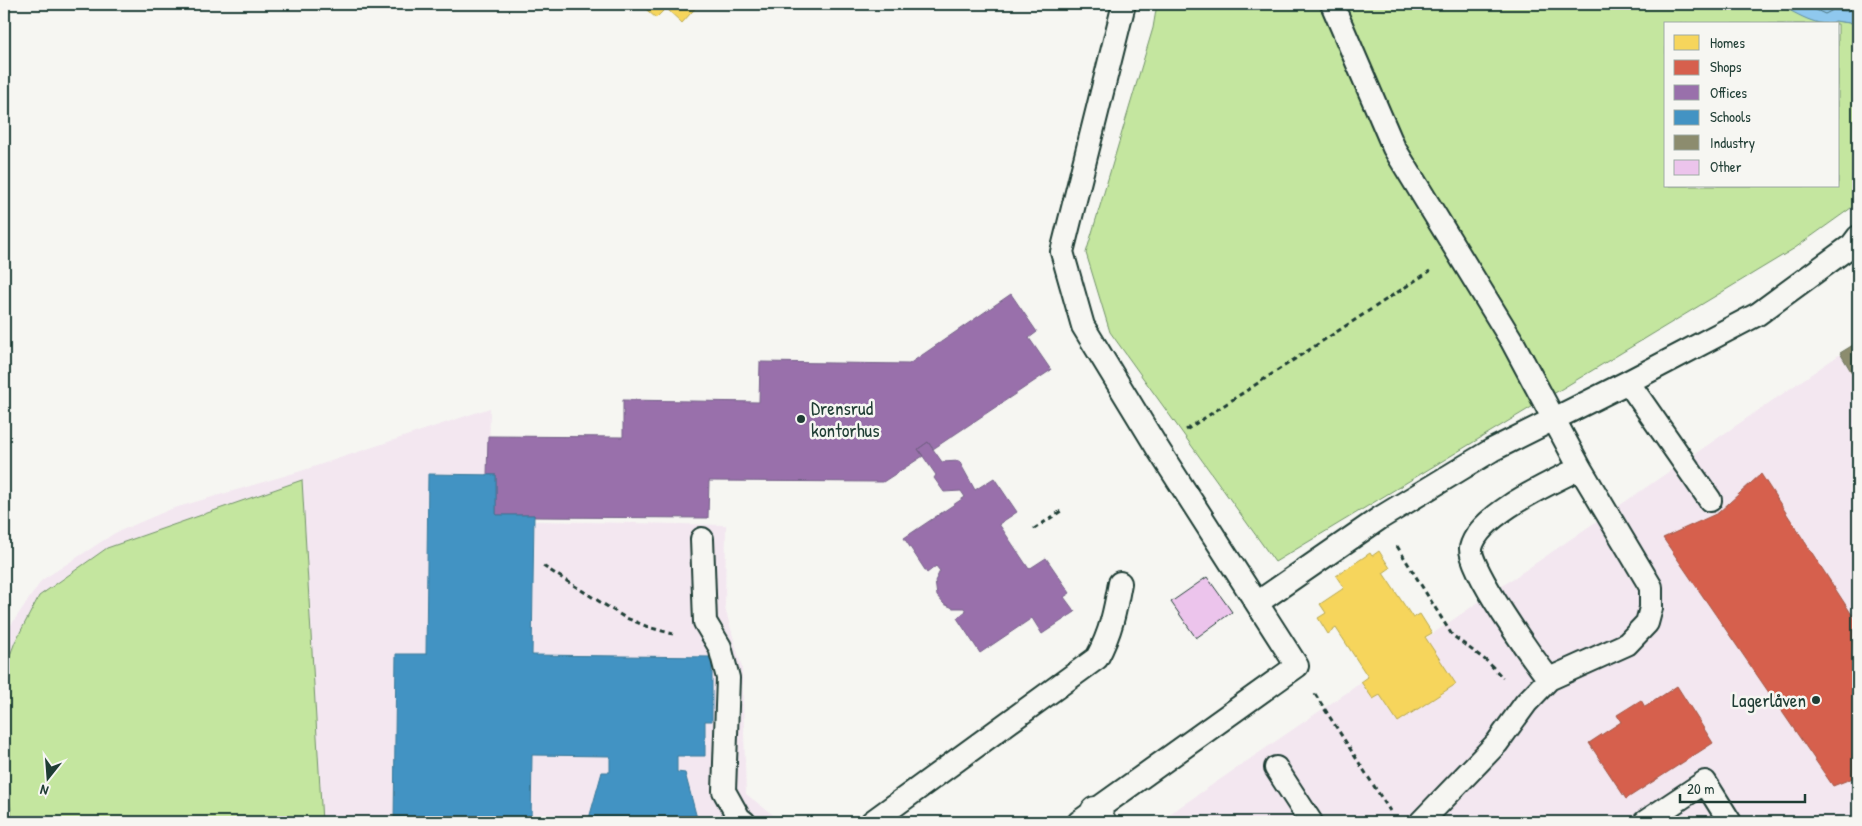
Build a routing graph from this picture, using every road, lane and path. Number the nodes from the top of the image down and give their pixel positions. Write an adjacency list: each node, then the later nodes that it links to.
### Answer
1 (1124, 4): 7 (lane)
2 (1332, 4): 4 (lane)
3 (1858, 237): 5 (lane)
4 (1458, 252): 6 (lane); 7 (path)
5 (1628, 382): 6 (lane); 9 (lane)
6 (1553, 419): 8 (lane); 11 (lane)
7 (1158, 448): 16 (lane)
8 (1580, 468): 19 (lane); 19 (lane)
9 (1710, 500)
10 (1061, 511): 12 (path)
11 (1380, 518): 16 (lane); 20 (path)
12 (1034, 528)
13 (702, 539): 17 (lane)
14 (543, 566): 17 (path)
15 (1120, 583): 25 (lane)
16 (1257, 603): 18 (lane)
17 (720, 646): 24 (lane)
18 (1297, 666): 22 (path); 23 (lane)
19 (1548, 679): 20 (lane)
20 (1526, 703): 27 (lane)
21 (1276, 768): 26 (lane)
22 (1392, 814)
23 (1092, 818)
24 (744, 822)
25 (872, 822)
26 (1311, 822)
27 (1421, 822)
28 (1645, 822): 29 (lane)
29 (1730, 822)

